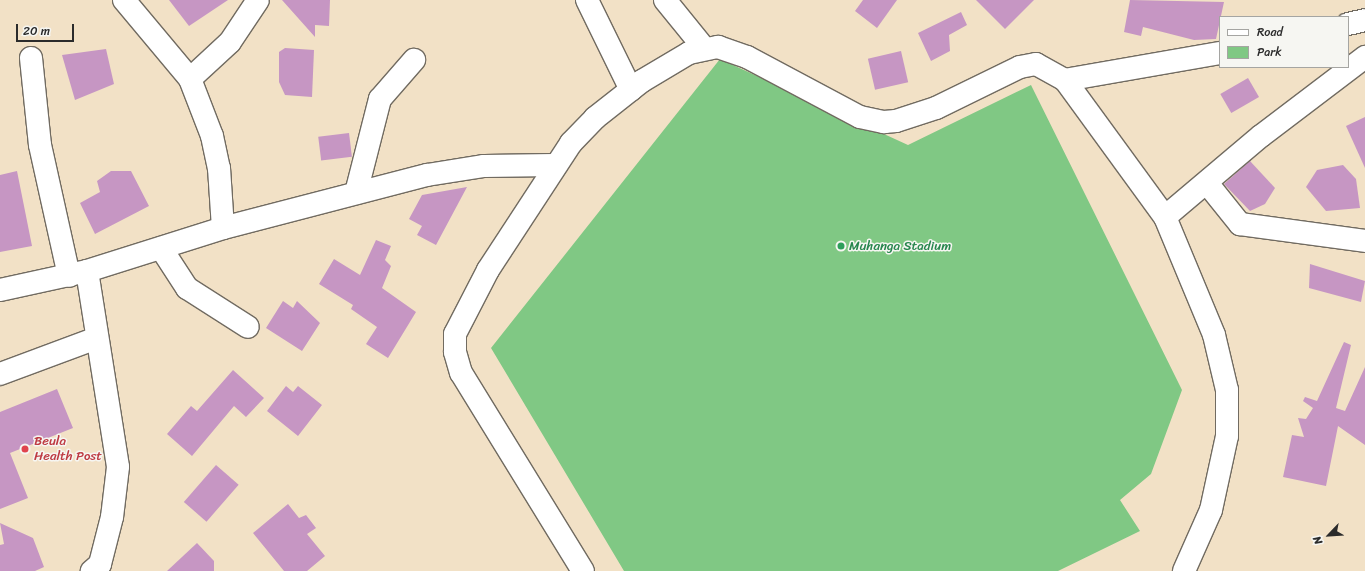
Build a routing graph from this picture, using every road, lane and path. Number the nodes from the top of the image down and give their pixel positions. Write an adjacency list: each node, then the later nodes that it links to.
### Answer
1 (124, 0): 12 (street)
2 (258, 0): 12 (street)
3 (587, 0): 14 (street)
4 (665, 0): 7 (street)
5 (1365, 20): 6 (street)
6 (1349, 24)
7 (704, 48): 13 (street); 14 (street)
8 (1219, 54): 13 (street)
9 (1365, 57): 16 (street)
10 (31, 58): 22 (street)
11 (414, 60): 17 (street)
12 (190, 79): 19 (street)
13 (1065, 80): 18 (street)
14 (631, 90): 15 (street)
15 (554, 164): 17 (street); 28 (street)
16 (1207, 183): 18 (street); 20 (street)
17 (356, 193): 19 (street)
18 (1164, 217): 29 (street)
19 (223, 228): 21 (street)
20 (1365, 241)
21 (161, 248): 22 (street); 24 (street)
22 (78, 273): 23 (street); 25 (street)
23 (0, 290)
24 (248, 327)
25 (97, 338): 26 (street); 27 (street)
26 (0, 374)
27 (100, 569)
28 (583, 571)
29 (1184, 571)

